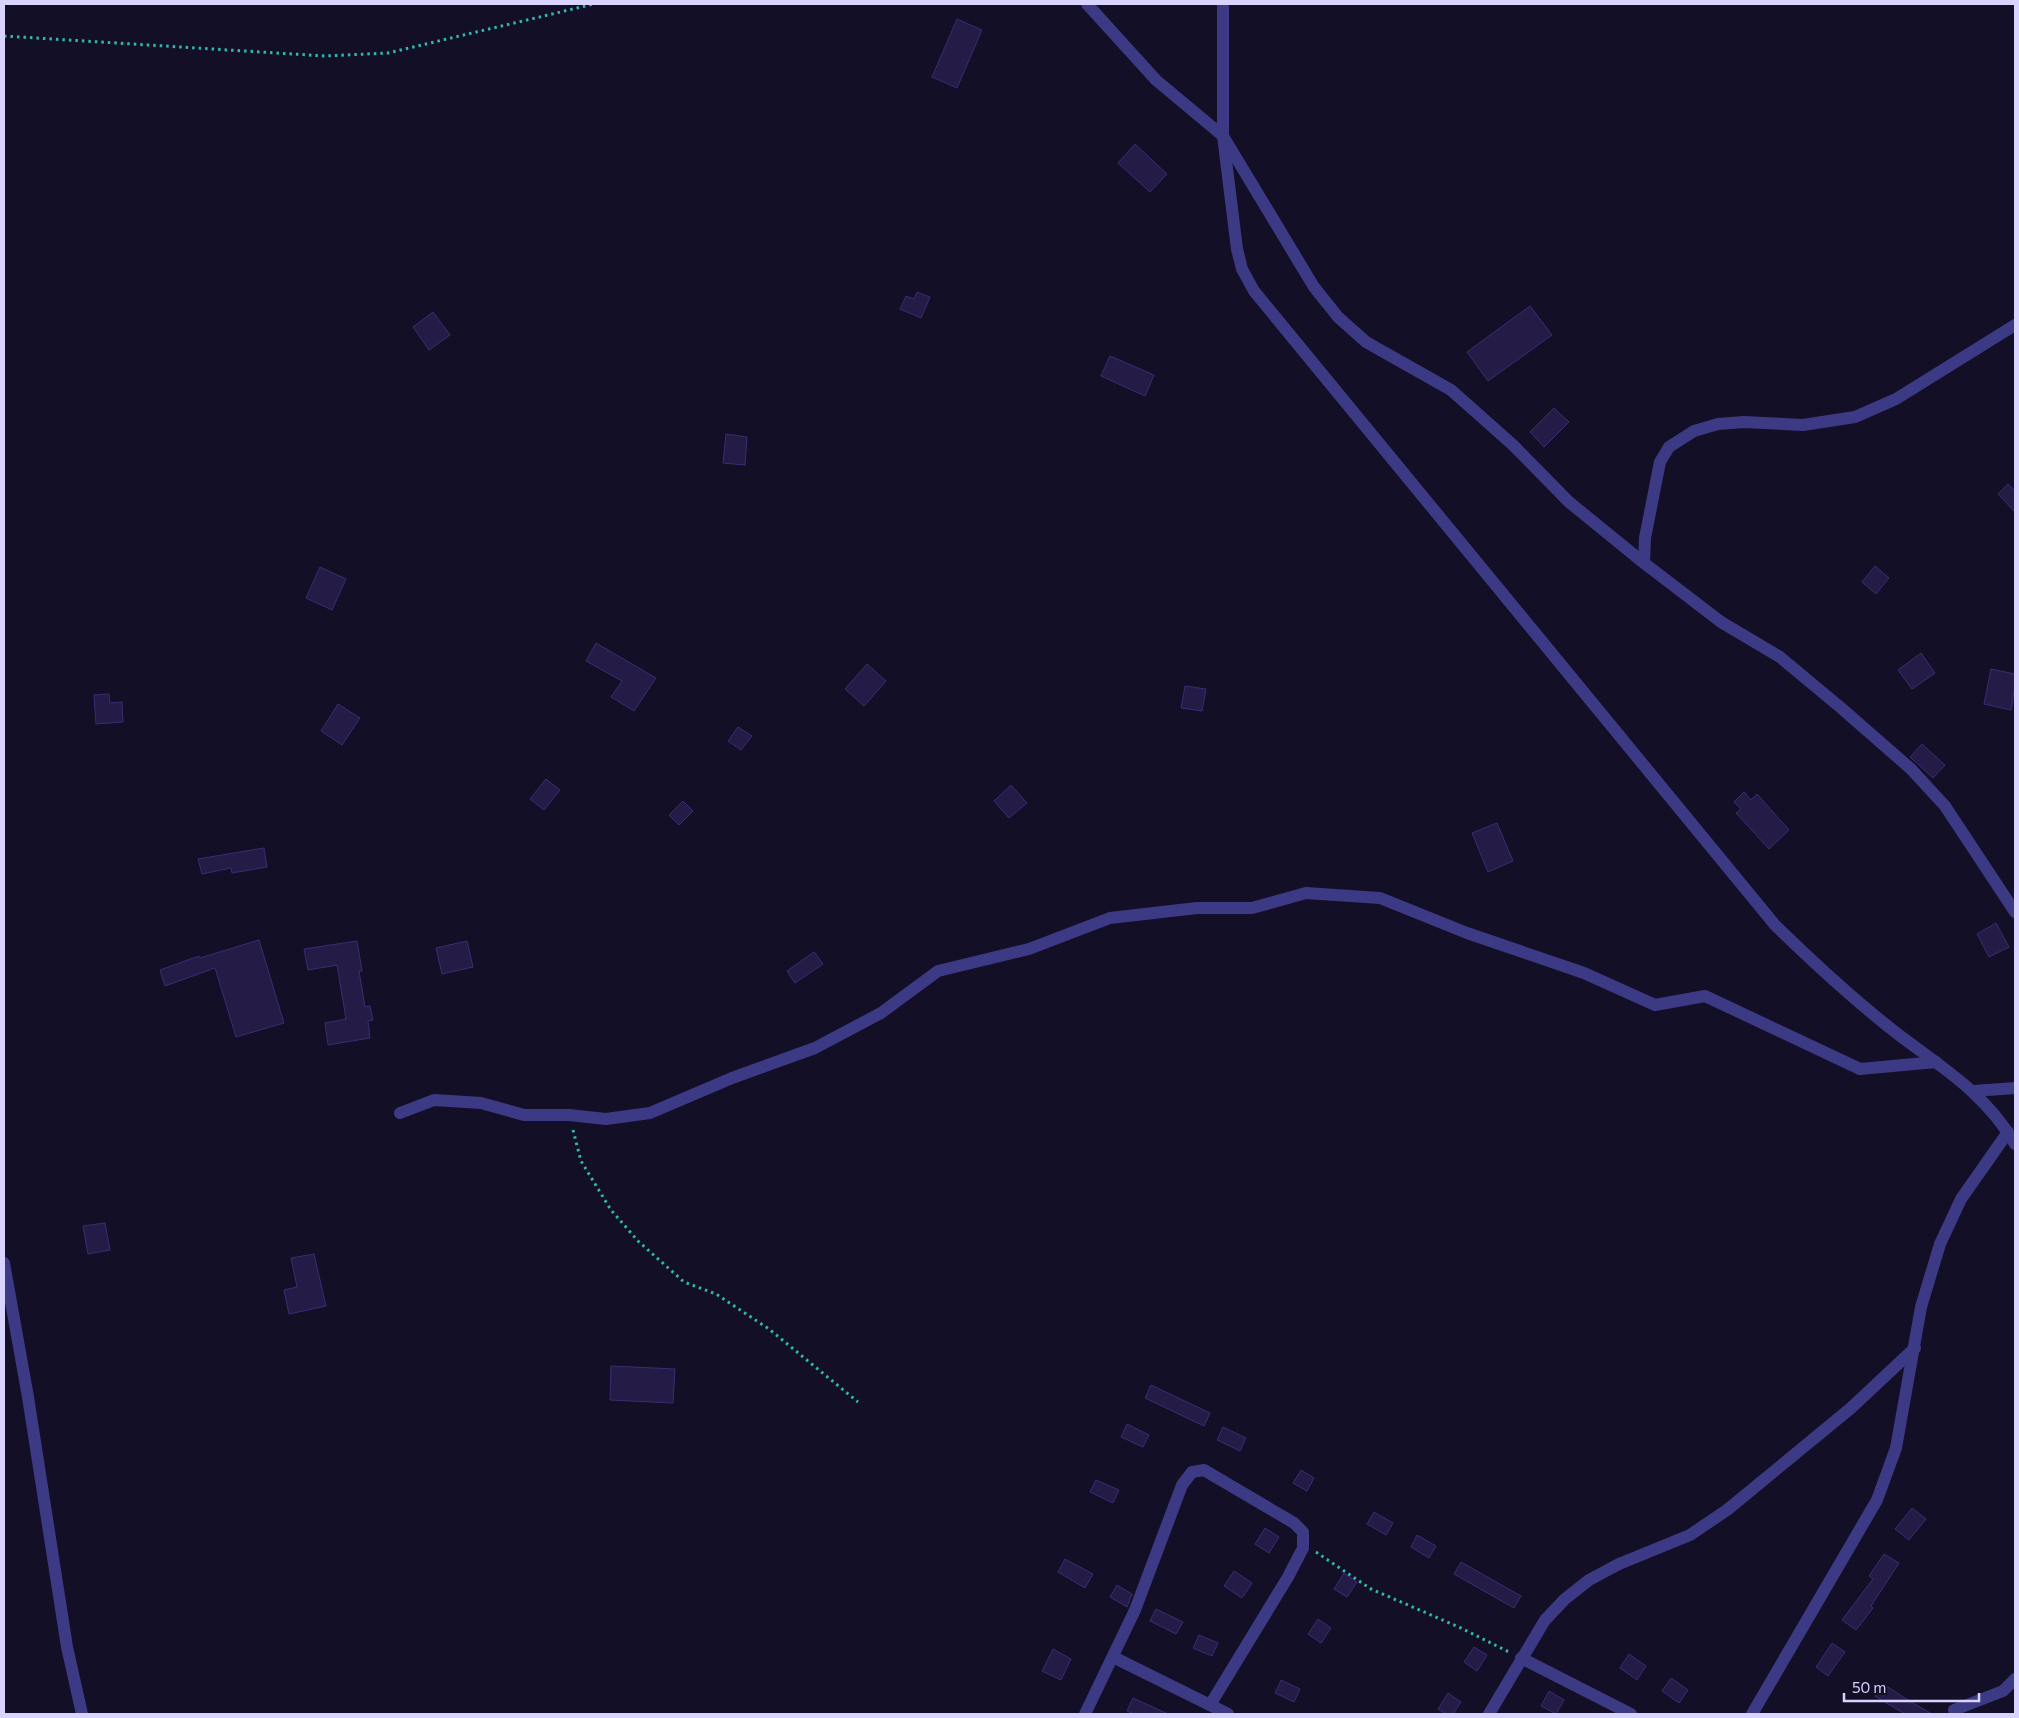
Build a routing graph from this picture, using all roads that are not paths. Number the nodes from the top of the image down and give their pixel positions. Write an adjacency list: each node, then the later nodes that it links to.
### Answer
1 (1087, 4): 3 (street)
2 (1223, 4): 3 (street)
3 (1223, 136): 5 (street); 7 (street)
4 (2015, 325): 5 (street)
5 (1644, 563): 6 (street)
6 (2015, 912)
7 (1936, 1062): 9 (street); 10 (street)
8 (2015, 1088): 9 (street)
9 (1974, 1091): 11 (street)
10 (400, 1113)
11 (2008, 1132): 12 (street); 14 (street)
12 (2015, 1144)
13 (4, 1262): 20 (street)
14 (1915, 1348): 16 (street); 25 (street)
15 (1113, 1657): 18 (street); 18 (street); 21 (street)
16 (1522, 1658): 23 (street); 24 (street)
17 (2015, 1679): 19 (street)
18 (1210, 1705): 22 (street)
19 (1954, 1710)
20 (82, 1714)
21 (1086, 1714)
22 (1228, 1714)
23 (1489, 1714)
24 (1631, 1714)
25 (1752, 1714)

